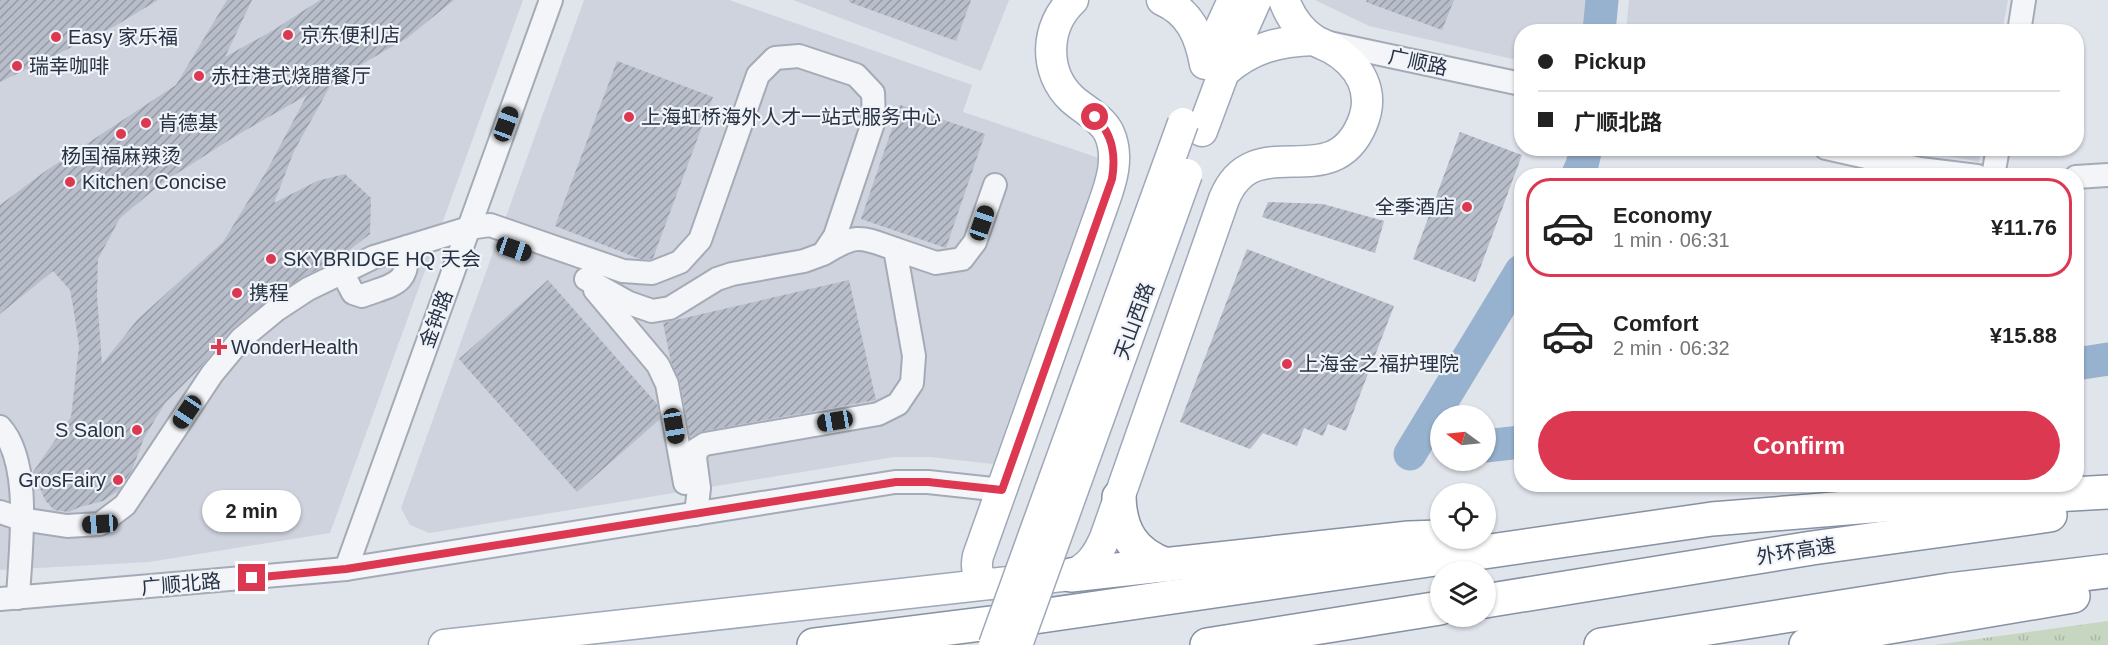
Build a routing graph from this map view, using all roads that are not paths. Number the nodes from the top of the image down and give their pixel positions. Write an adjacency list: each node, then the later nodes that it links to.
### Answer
1 (551, 0): 18 (street, 金钟路)
2 (1073, 0): 25 (main road)
3 (1233, 0): 10 (main road, 天山西路)
4 (1256, 0): 10 (main road, 天山西路)
5 (1284, 0): 9 (main road)
6 (2025, 0): 8 (street)
7 (1175, 1): 10 (main road)
8 (2020, 24)
9 (1314, 40): 10 (main road); 11 (street, 广顺路); 27 (main road)
10 (1214, 68): 12 (main road, 天山西路)
11 (1514, 83)
12 (1193, 127): 47 (main road, 天山西路, bridge); 48 (main road, 天山西路, bridge)
13 (1862, 156): 14 (street)
14 (1916, 168)
15 (2108, 175): 16 (street)
16 (2084, 176)
17 (995, 185): 20 (street)
18 (469, 228): 19 (street); 21 (street); 23 (street); 36 (street, 金钟路)
19 (407, 248): 22 (street); 22 (street)
20 (895, 249): 21 (street); 29 (street)
21 (823, 254): 23 (street)
22 (342, 272): 30 (street)
23 (586, 279): 29 (street)
24 (0, 427): 30 (street)
25 (1002, 490): 29 (street, 广顺北路); 34 (main road)
26 (2108, 492): 33 (highway)
27 (1119, 497): 35 (highway); 38 (main road)
28 (2108, 508): 43 (highway, 外环高速)
29 (696, 514): 36 (street, 广顺北路)
30 (11, 516): 42 (street)
31 (1430, 537): 35 (highway)
32 (1496, 537): 33 (highway)
33 (1564, 538): 46 (highway)
34 (978, 556): 39 (main road); 40 (main road)
35 (1166, 565): 38 (highway)
36 (346, 569): 42 (street, 广顺北路)
37 (2108, 571): 50 (highway)
38 (1071, 575): 39 (main road)
39 (992, 584): 40 (main road)
40 (941, 590): 45 (main road)
41 (2108, 590): 51 (highway)
42 (9, 598)
43 (1496, 599)
44 (1430, 610): 49 (highway)
45 (444, 645)
46 (814, 645)
47 (994, 645)
48 (1017, 645)
49 (1208, 645)
50 (1601, 645)
51 (1806, 645)

